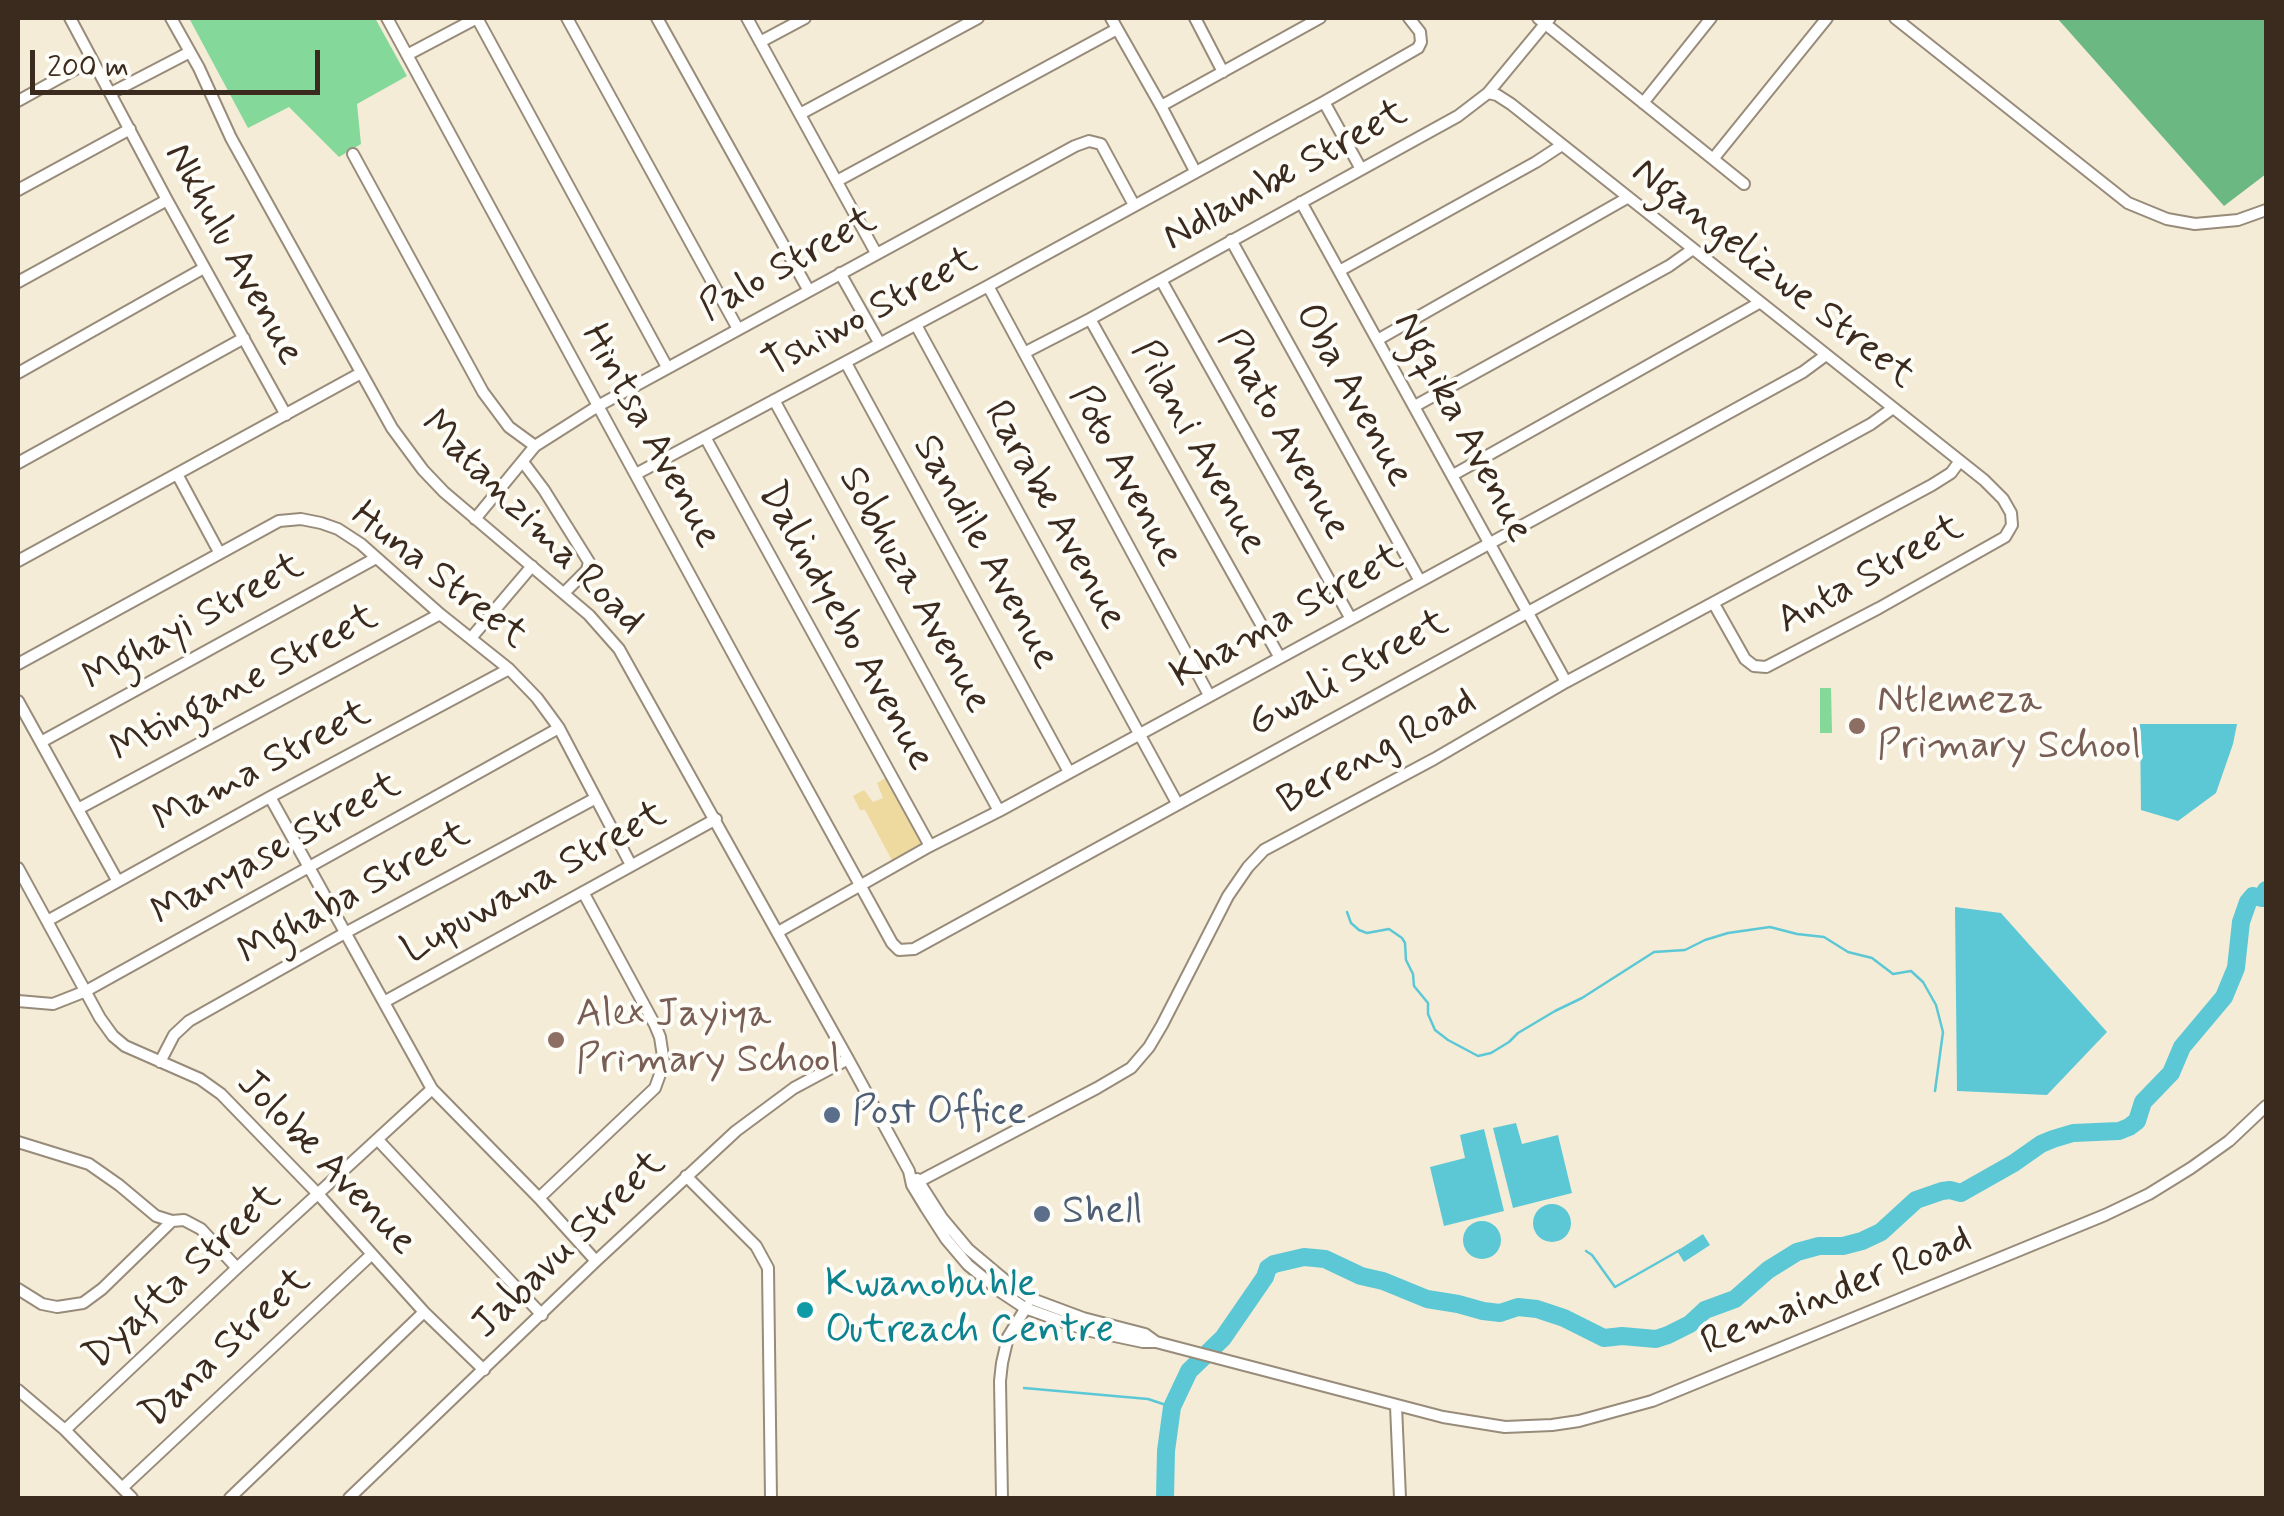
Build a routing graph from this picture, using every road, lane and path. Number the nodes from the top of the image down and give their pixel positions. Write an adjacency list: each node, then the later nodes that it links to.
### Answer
1 (70, 18): 22 (street, Nkhulu Avenue)
2 (171, 18): 20 (street, Matanzima Road)
3 (386, 18): 21 (street, Hintsa Avenue)
4 (477, 18): 21 (street); 65 (street)
5 (567, 18): 58 (street)
6 (658, 18): 54 (street)
7 (747, 18): 19 (street)
8 (805, 18): 19 (street)
9 (978, 18): 30 (street)
10 (1110, 18): 18 (street)
11 (1195, 18): 23 (street)
12 (1320, 18): 23 (street)
13 (1408, 18): 27 (street, Tshiwo Street)
14 (1711, 18): 28 (street)
15 (1827, 18): 34 (street)
16 (1895, 18): 44 (street)
17 (1544, 19): 25 (street, Ndlambe Street); 28 (street)
18 (1117, 29): 29 (street); 37 (street)
19 (760, 42): 30 (street)
20 (190, 52): 24 (street); 67 (street, Matanzima Road)
21 (407, 55): 69 (street, Hintsa Avenue)
22 (92, 60): 24 (street, Nkhulu Avenue); 26 (street)
23 (1222, 72): 29 (street)
24 (110, 93): 31 (street, Nkhulu Avenue)
25 (1488, 93): 32 (street, Ngangelizwe Street); 35 (street, Ndlambe Street)
26 (18, 101)
27 (1324, 102): 35 (street); 36 (street, Tshiwo Street)
28 (1643, 103): 34 (street)
29 (1162, 106): 36 (street)
30 (800, 114): 37 (street)
31 (130, 129): 39 (street); 41 (street, Nkhulu Avenue)
32 (1562, 146): 40 (street, Ngangelizwe Street); 49 (street)
33 (353, 154): 74 (street)
34 (1713, 159): 38 (street)
35 (1361, 169): 42 (street, Ndlambe Street)
36 (1195, 171): 43 (street, Tshiwo Street)
37 (837, 181): 47 (street)
38 (1744, 184)
39 (18, 190)
40 (1628, 198): 46 (street, Ngangelizwe Street); 60 (street)
41 (167, 200): 48 (street, Nkhulu Avenue); 52 (street)
42 (1302, 202): 45 (street, Ndlambe Street); 49 (street, Ngqika Avenue)
43 (1134, 204): 47 (street, Palo Street); 53 (street, Tshiwo Street)
44 (2266, 210)
45 (1232, 240): 51 (street, Ndlambe Street); 88 (street, Oba Avenue)
46 (1693, 249): 55 (street, Ngangelizwe Street); 70 (street)
47 (876, 253): 50 (street, Palo Street)
48 (204, 268): 59 (street, Nkhulu Avenue); 66 (street)
49 (1341, 270): 60 (street, Ngqika Avenue)
50 (840, 274): 54 (street, Palo Street); 61 (street)
51 (1161, 280): 56 (street, Ndlambe Street); 93 (street, Phato Avenue)
52 (18, 282)
53 (988, 286): 57 (street, Tshiwo Street); 62 (street, Poto Avenue)
54 (808, 291): 58 (street, Palo Street)
55 (1759, 303): 63 (street, Ngangelizwe Street); 80 (street)
56 (1090, 319): 62 (street, Ndlambe Street); 95 (street, Pilani Avenue)
57 (916, 325): 61 (street, Tshiwo Street); 102 (street, Rarabe Avenue)
58 (738, 329): 65 (street, Palo Street)
59 (244, 338): 72 (street, Nkhulu Avenue); 77 (street)
60 (1379, 339): 70 (street, Ngqika Avenue)
61 (880, 344): 64 (street, Tshiwo Street)
62 (1024, 353): 99 (street, Poto Avenue)
63 (1826, 355): 71 (street, Ngangelizwe Street); 83 (street, Khama Street)
64 (846, 363): 68 (street, Tshiwo Street); 104 (street, Sandile Avenue)
65 (667, 367): 69 (street, Palo Street)
66 (18, 372)
67 (362, 373): 72 (street); 82 (street, Matanzima Road)
68 (774, 400): 73 (street, Tshiwo Street); 109 (street, Sobhuza Avenue)
69 (598, 406): 74 (street, Palo Street); 79 (street, Hintsa Avenue)
70 (1415, 406): 80 (street, Ngqika Avenue)
71 (1893, 408): 76 (street, Ngangelizwe Street); 91 (street, Gwali Street)
72 (286, 415): 78 (street)
73 (705, 437): 79 (street, Tshiwo Street); 111 (street, Dalindyebo Avenue)
74 (535, 446): 75 (street, Palo Street)
75 (524, 462): 82 (street, Palo Street); 89 (street)
76 (1960, 462): 81 (street, Ngangelizwe Street); 90 (street, Bereng Road)
77 (18, 463)
78 (177, 474): 84 (street); 86 (street)
79 (636, 474): 116 (street, Hintsa Avenue)
80 (1453, 476): 83 (street, Ngqika Avenue)
81 (2012, 513): 90 (street, Anta Street)
82 (475, 519): 87 (street, Matanzima Road)
83 (1489, 544): 88 (street, Khama Street); 91 (street, Ngqika Avenue)
84 (219, 552): 85 (street, Huna Street); 96 (street, Huna Street)
85 (376, 558): 92 (street, Huna Street); 103 (street, Mghayi Street)
86 (18, 561)
87 (532, 566): 89 (street, Matanzima Road); 94 (street)
88 (1420, 581): 93 (street, Khama Street)
89 (564, 593): 110 (street, Matanzima Road)
90 (1714, 604): 98 (street, Bereng Road)
91 (1527, 612): 98 (street, Ngqika Avenue); 107 (street, Gwali Street)
92 (440, 614): 94 (street, Huna Street); 108 (street, Mtingane Street)
93 (1351, 619): 95 (street, Khama Street)
94 (471, 638): 97 (street, Huna Street)
95 (1280, 658): 99 (street, Khama Street)
96 (18, 664)
97 (509, 670): 101 (street, Huna Street); 105 (street, Mama Street)
98 (1566, 682): 131 (street, Bereng Road)
99 (1209, 696): 102 (street, Khama Street)
100 (18, 700): 103 (street)
101 (559, 728): 106 (street, Huna Street); 113 (street, Manyase Street)
102 (1138, 735): 104 (street, Khama Street); 107 (street, Rarabe Avenue)
103 (41, 742): 108 (street)
104 (1069, 772): 109 (street, Khama Street)
105 (270, 797): 113 (street); 115 (street, Mama Street)
106 (596, 798): 112 (street, Huna Street); 119 (street, Mghaba Street)
107 (1177, 803): 116 (street, Gwali Street)
108 (78, 808): 115 (street)
109 (999, 812): 111 (street, Khama Street)
110 (716, 819): 112 (street, Lupuwana Street); 120 (street, Matanzima Road)
111 (930, 846): 116 (street, Khama Street)
112 (631, 865): 117 (street, Lupuwana Street)
113 (308, 866): 119 (street); 121 (street, Manyase Street)
114 (18, 868): 118 (street, Jolobe Avenue)
115 (118, 880): 118 (street, Mama Street)
116 (860, 886): 120 (street, Khama Street)
117 (583, 892): 123 (street, Lupuwana Street); 133 (street)
118 (48, 921): 121 (street, Jolobe Avenue)
119 (345, 932): 123 (street); 125 (street, Mghaba Street)
120 (778, 932): 124 (street, Matanzima Road)
121 (86, 991): 122 (street, Manyase Street); 125 (street, Jolobe Avenue)
122 (18, 1001)
123 (384, 1002): 126 (street)
124 (848, 1059): 130 (street, Jabavu Street); 131 (street, Matanzima Road)
125 (160, 1062): 132 (street, Jolobe Avenue)
126 (432, 1088): 128 (street, Dyafta Street); 133 (street)
127 (2266, 1106): 144 (street, Remainder Road)
128 (378, 1140): 132 (street, Dyafta Street); 141 (street)
129 (18, 1142): 134 (street)
130 (686, 1176): 136 (street, Jabavu Street); 150 (street)
131 (914, 1181): 139 (street, Matanzima Road)
132 (318, 1194): 135 (street, Jolobe Avenue); 137 (street, Dyafta Street)
133 (539, 1198): 136 (street)
134 (172, 1222): 137 (street); 138 (street)
135 (372, 1254): 140 (street, Jolobe Avenue); 146 (street, Dana Street)
136 (596, 1261): 141 (street, Jabavu Street)
137 (237, 1268): 145 (street, Dyafta Street)
138 (18, 1288)
139 (1029, 1303): 144 (street, Matanzima Road); 151 (street)
140 (424, 1312): 142 (street, Jolobe Avenue); 148 (street)
141 (542, 1316): 142 (street, Jabavu Street)
142 (484, 1370): 149 (street, Jabavu Street)
143 (18, 1390): 145 (street)
144 (1396, 1406): 152 (street)
145 (65, 1430): 146 (street)
146 (122, 1488): 147 (street)
147 (132, 1498)
148 (230, 1498)
149 (349, 1498)
150 (771, 1498)
151 (1002, 1498)
152 (1400, 1498)

